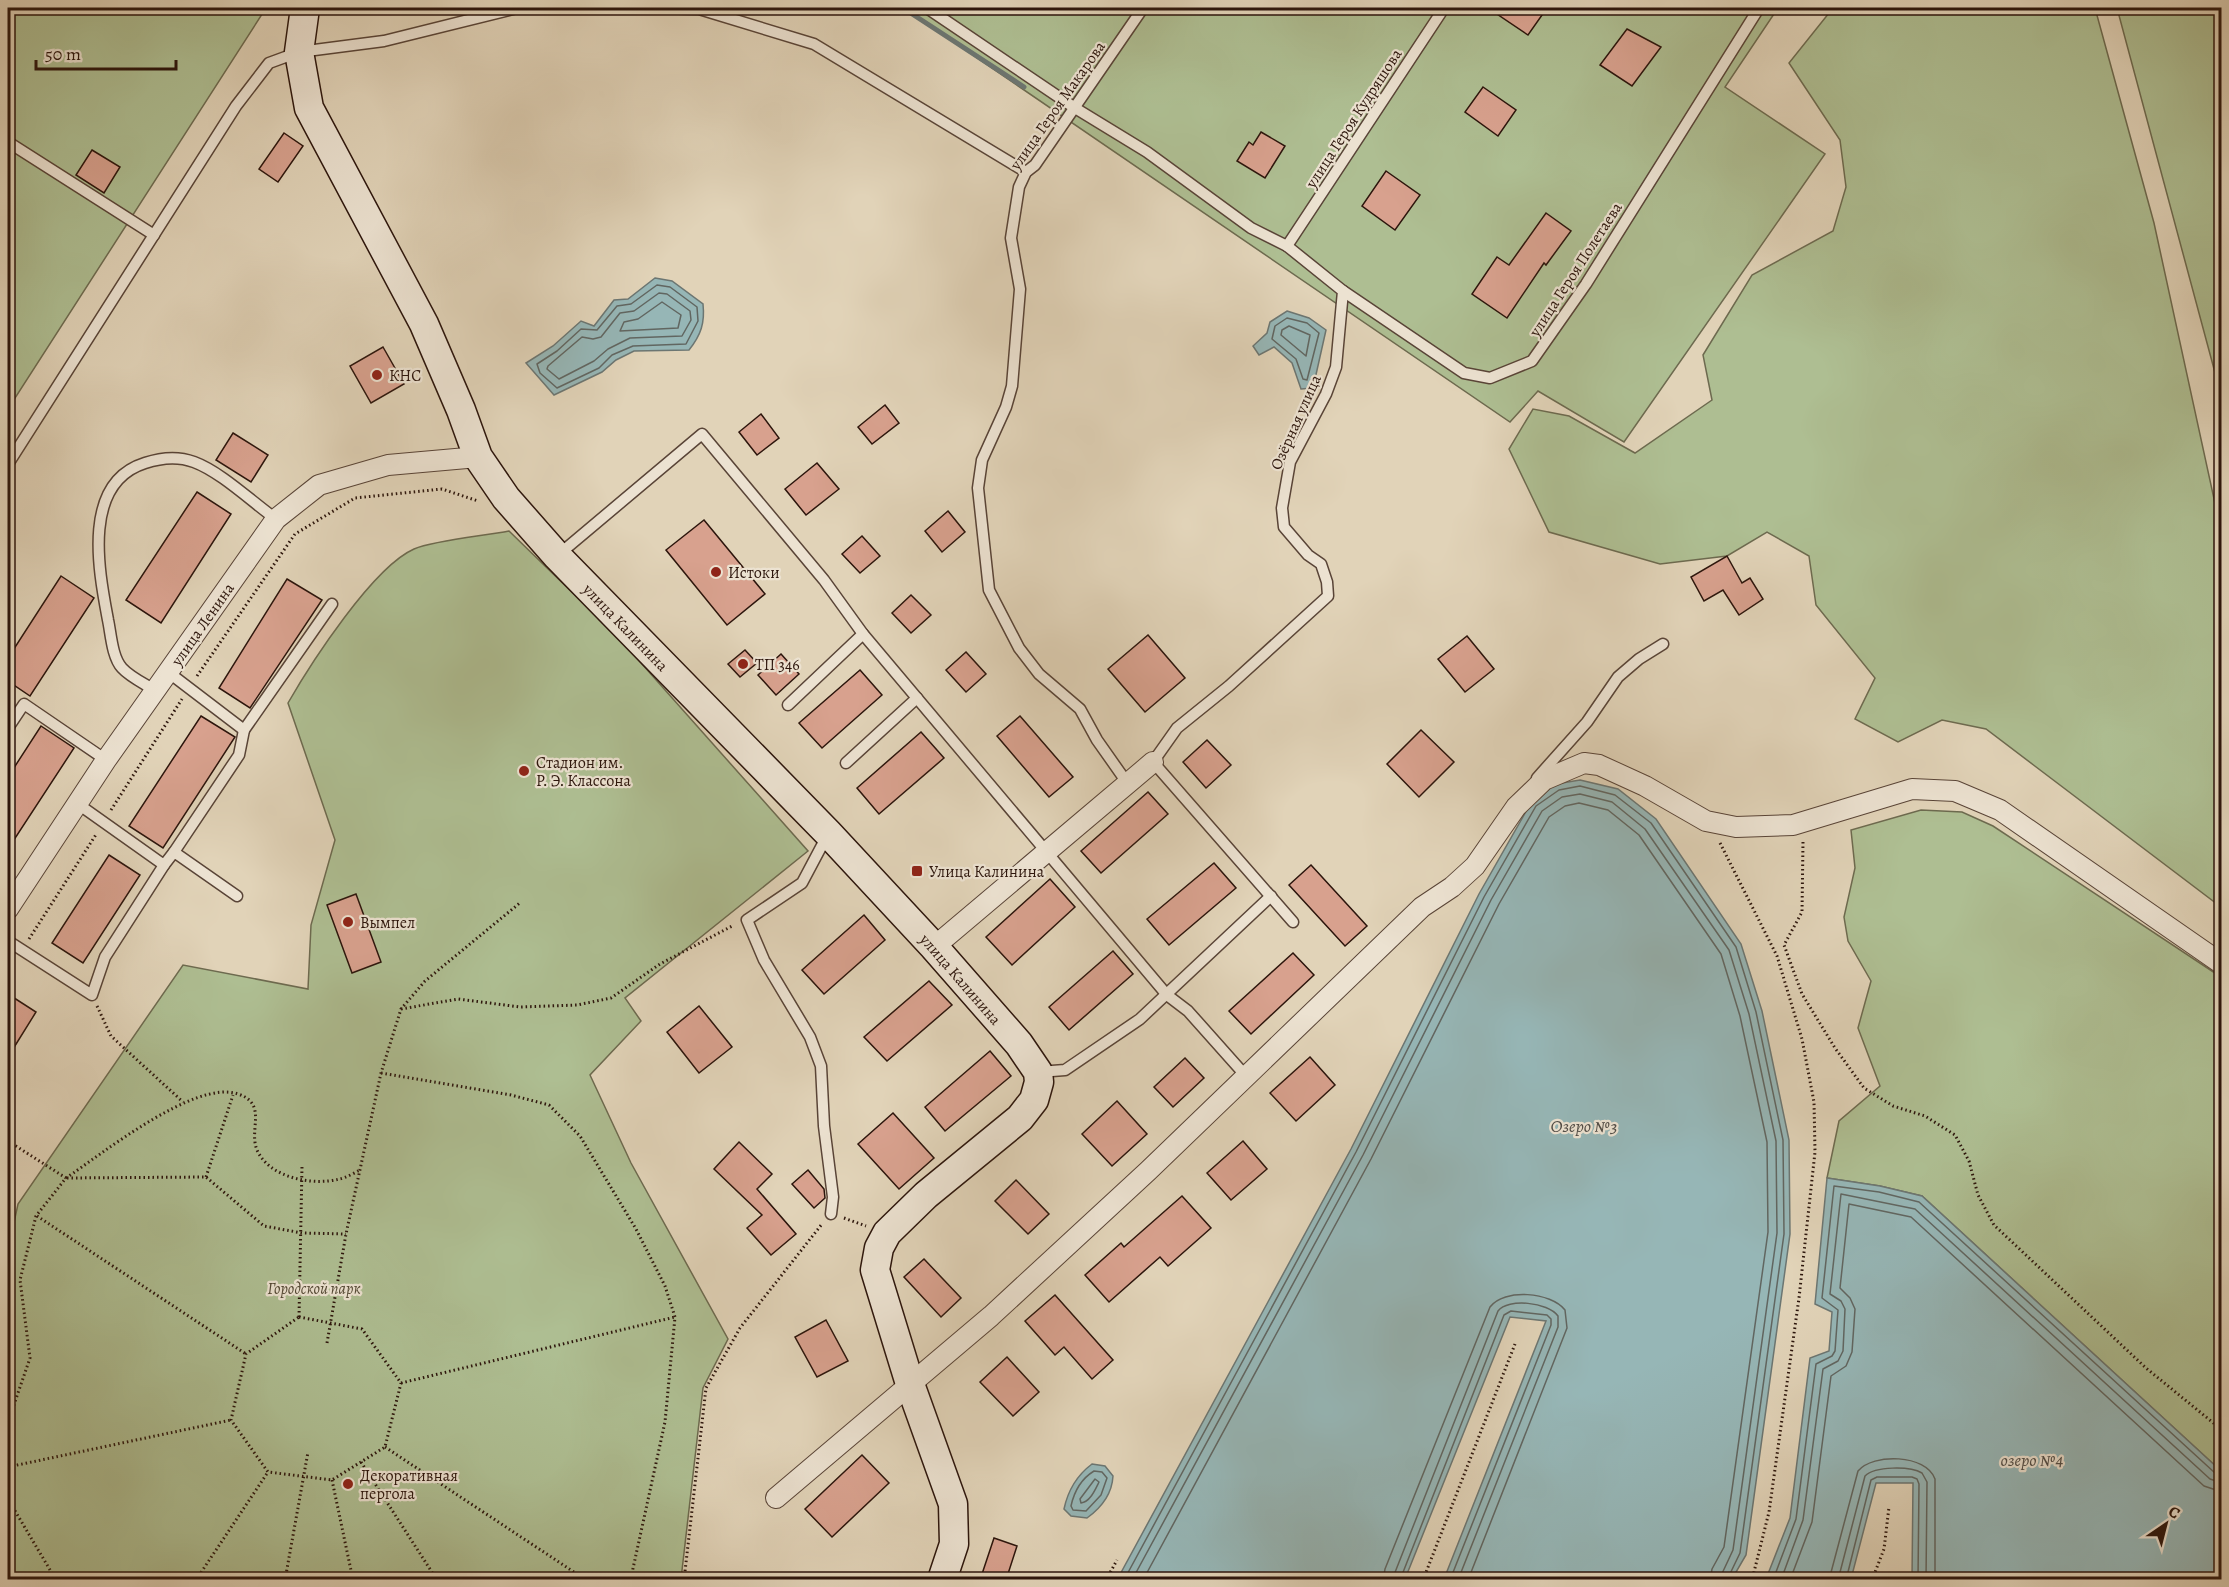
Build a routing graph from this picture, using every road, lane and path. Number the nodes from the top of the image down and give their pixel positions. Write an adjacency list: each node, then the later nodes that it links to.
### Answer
1 (305, 8): 8 (street, улица Калинина)
2 (517, 8): 8 (lane)
3 (657, 8): 11 (lane)
4 (927, 8): 9 (lane)
5 (1143, 8): 9 (lane, улица Героя Макарова)
6 (1444, 8): 13 (lane, улица Героя Кудряшова)
7 (1759, 8): 14 (lane, улица Героя Полетаева)
8 (299, 52): 12 (lane); 15 (street, улица Калинина)
9 (1075, 108): 11 (lane, улица Героя Макарова); 13 (lane)
10 (8, 142): 12 (lane)
11 (1026, 172): 33 (lane, улица Героя Макарова)
12 (154, 235): 16 (lane)
13 (1287, 246): 14 (lane)
14 (1344, 291): 31 (lane, Озёрная улица)
15 (477, 457): 18 (street, улица Ленина); 19 (street, улица Калинина)
16 (8, 464)
17 (481, 501): 24 (path)
18 (276, 519): 23 (street, улица Ленина); 25 (lane)
19 (557, 556): 21 (lane); 39 (street, улица Калинина)
20 (332, 604): 29 (lane)
21 (863, 634): 26 (lane); 27 (lane)
22 (1663, 644): 34 (lane)
23 (168, 672): 24 (lane); 25 (street, улица Ленина)
24 (190, 687): 29 (lane); 37 (path)
25 (156, 691): 30 (street, улица Ленина)
26 (917, 698): 32 (lane); 41 (lane)
27 (788, 705)
28 (8, 729): 30 (lane)
29 (244, 730): 40 (lane)
30 (106, 760): 35 (street, улица Ленина)
31 (1153, 762): 33 (street); 44 (lane)
32 (846, 763)
33 (1128, 784): 41 (street)
34 (1527, 795): 36 (street); 59 (street)
35 (78, 804): 37 (lane); 46 (street, улица Ленина)
36 (1706, 820): 38 (street); 106 (path)
37 (104, 821): 42 (lane); 51 (path)
38 (1793, 825): 52 (street); 83 (path)
39 (828, 833): 47 (lane); 50 (street, улица Калинина)
40 (174, 852): 42 (lane); 43 (lane)
41 (1045, 852): 50 (street); 55 (lane)
42 (164, 865): 54 (lane)
43 (237, 896)
44 (1271, 896): 48 (lane); 55 (lane)
45 (521, 902): 56 (path)
46 (8, 909)
47 (747, 920): 56 (path); 68 (lane)
48 (1293, 922)
49 (8, 941): 51 (lane)
50 (934, 947): 57 (street, улица Калинина)
51 (22, 951): 53 (path); 54 (lane)
52 (2222, 964)
53 (8, 973)
54 (92, 995): 61 (path)
55 (1167, 995): 57 (lane); 59 (lane)
56 (401, 1009): 58 (path)
57 (1038, 1072): 71 (street)
58 (381, 1073): 64 (path); 74 (path)
59 (1245, 1075): 80 (street)
60 (233, 1095): 65 (path)
61 (183, 1102): 66 (path); 67 (path)
62 (8, 1141): 66 (path)
63 (302, 1166): 67 (path)
64 (360, 1170): 67 (path); 72 (path)
65 (206, 1177): 66 (path); 70 (path)
66 (66, 1178): 69 (path)
67 (302, 1179): 70 (path)
68 (831, 1214): 71 (path); 102 (path)
69 (36, 1216): 78 (path); 82 (path)
70 (302, 1233): 72 (path); 73 (path)
71 (887, 1233): 80 (street)
72 (346, 1234): 75 (path)
73 (299, 1317): 75 (path); 78 (path)
74 (675, 1317): 79 (path); 101 (path)
75 (332, 1324): 76 (path); 79 (path)
76 (327, 1343)
77 (1515, 1344): 105 (path)
78 (246, 1354): 81 (path)
79 (401, 1383): 84 (path)
80 (910, 1384): 91 (street); 103 (street)
81 (231, 1420): 87 (path); 88 (path)
82 (8, 1422)
83 (2222, 1431)
84 (385, 1447): 86 (path); 100 (path)
85 (308, 1452): 89 (path)
86 (361, 1462): 90 (path); 99 (path)
87 (8, 1467)
88 (268, 1472): 89 (path); 96 (path)
89 (303, 1476): 90 (path); 97 (path)
90 (332, 1480): 98 (path)
91 (776, 1498)
92 (8, 1499): 95 (path)
93 (1889, 1507): 107 (path)
94 (1117, 1560): 104 (path)
95 (56, 1580)
96 (196, 1580)
97 (285, 1580)
98 (353, 1580)
99 (437, 1580)
100 (586, 1580)
101 (628, 1580)
102 (684, 1580)
103 (942, 1580)
104 (1106, 1580)
105 (1423, 1580)
106 (1752, 1580)
107 (1872, 1580)

